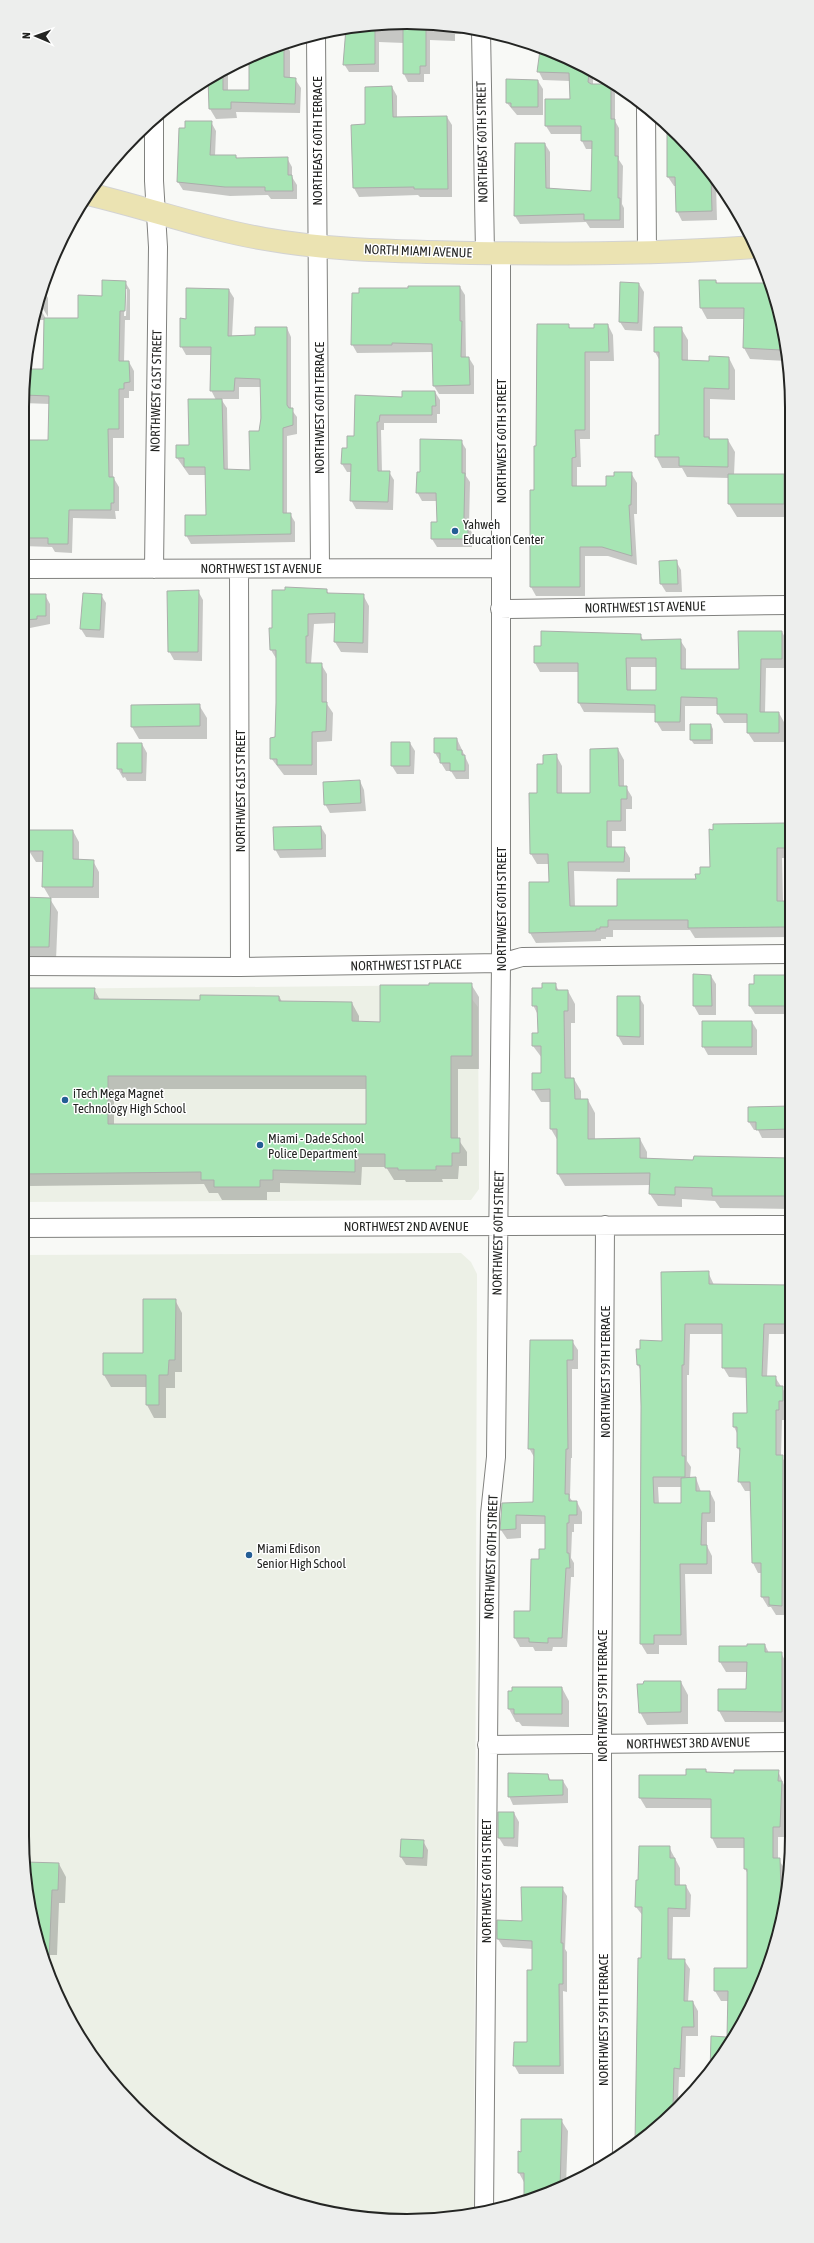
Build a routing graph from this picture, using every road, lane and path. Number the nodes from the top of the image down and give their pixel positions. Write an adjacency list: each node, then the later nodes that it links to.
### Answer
1 (481, 36): 9 (street, NORTHEAST 60TH STREET)
2 (316, 40): 7 (street, NORTHEAST 60TH TERRACE)
3 (646, 115): 10 (street)
4 (154, 127): 6 (street, NORTHWEST 61ST STREET)
5 (94, 195): 6 (main road, NORTH MIAMI AVENUE)
6 (156, 213): 7 (main road, NORTH MIAMI AVENUE); 11 (street, NORTHWEST 61ST STREET)
7 (317, 247): 9 (main road, NORTH MIAMI AVENUE); 12 (street, NORTHWEST 60TH TERRACE)
8 (749, 247): 10 (main road, NORTH MIAMI AVENUE)
9 (493, 253): 10 (main road, NORTH MIAMI AVENUE); 13 (street, NORTHWEST 60TH STREET)
10 (647, 253)
11 (154, 568): 14 (street, NORTHWEST 1ST AVENUE); 15 (street, NORTHWEST 1ST AVENUE)
12 (320, 568): 13 (street, NORTHWEST 1ST AVENUE); 15 (street, NORTHWEST 1ST AVENUE)
13 (500, 568): 17 (street, NORTHWEST 60TH STREET)
14 (29, 569)
15 (239, 569): 21 (street, NORTHWEST 61ST STREET)
16 (785, 605): 17 (street, NORTHWEST 1ST AVENUE)
17 (500, 609): 19 (street, NORTHWEST 60TH STREET)
18 (785, 954): 19 (street, NORTHWEST 1ST PLACE)
19 (501, 963): 21 (street, NORTHWEST 1ST PLACE); 24 (street, NORTHWEST 60TH STREET)
20 (29, 966): 21 (street, NORTHWEST 1ST PLACE)
21 (240, 967)
22 (606, 1225): 23 (street, NORTHWEST 2ND AVENUE); 24 (street, NORTHWEST 2ND AVENUE); 27 (street, NORTHWEST 59TH TERRACE)
23 (785, 1225)
24 (498, 1226): 25 (street, NORTHWEST 2ND AVENUE); 28 (street, NORTHWEST 60TH STREET)
25 (29, 1228)
26 (785, 1742): 27 (street, NORTHWEST 3RD AVENUE)
27 (602, 1744): 28 (street, NORTHWEST 3RD AVENUE); 29 (street, NORTHWEST 59TH TERRACE)
28 (487, 1745): 30 (street, NORTHWEST 60TH STREET)
29 (603, 2159)
30 (484, 2206)

